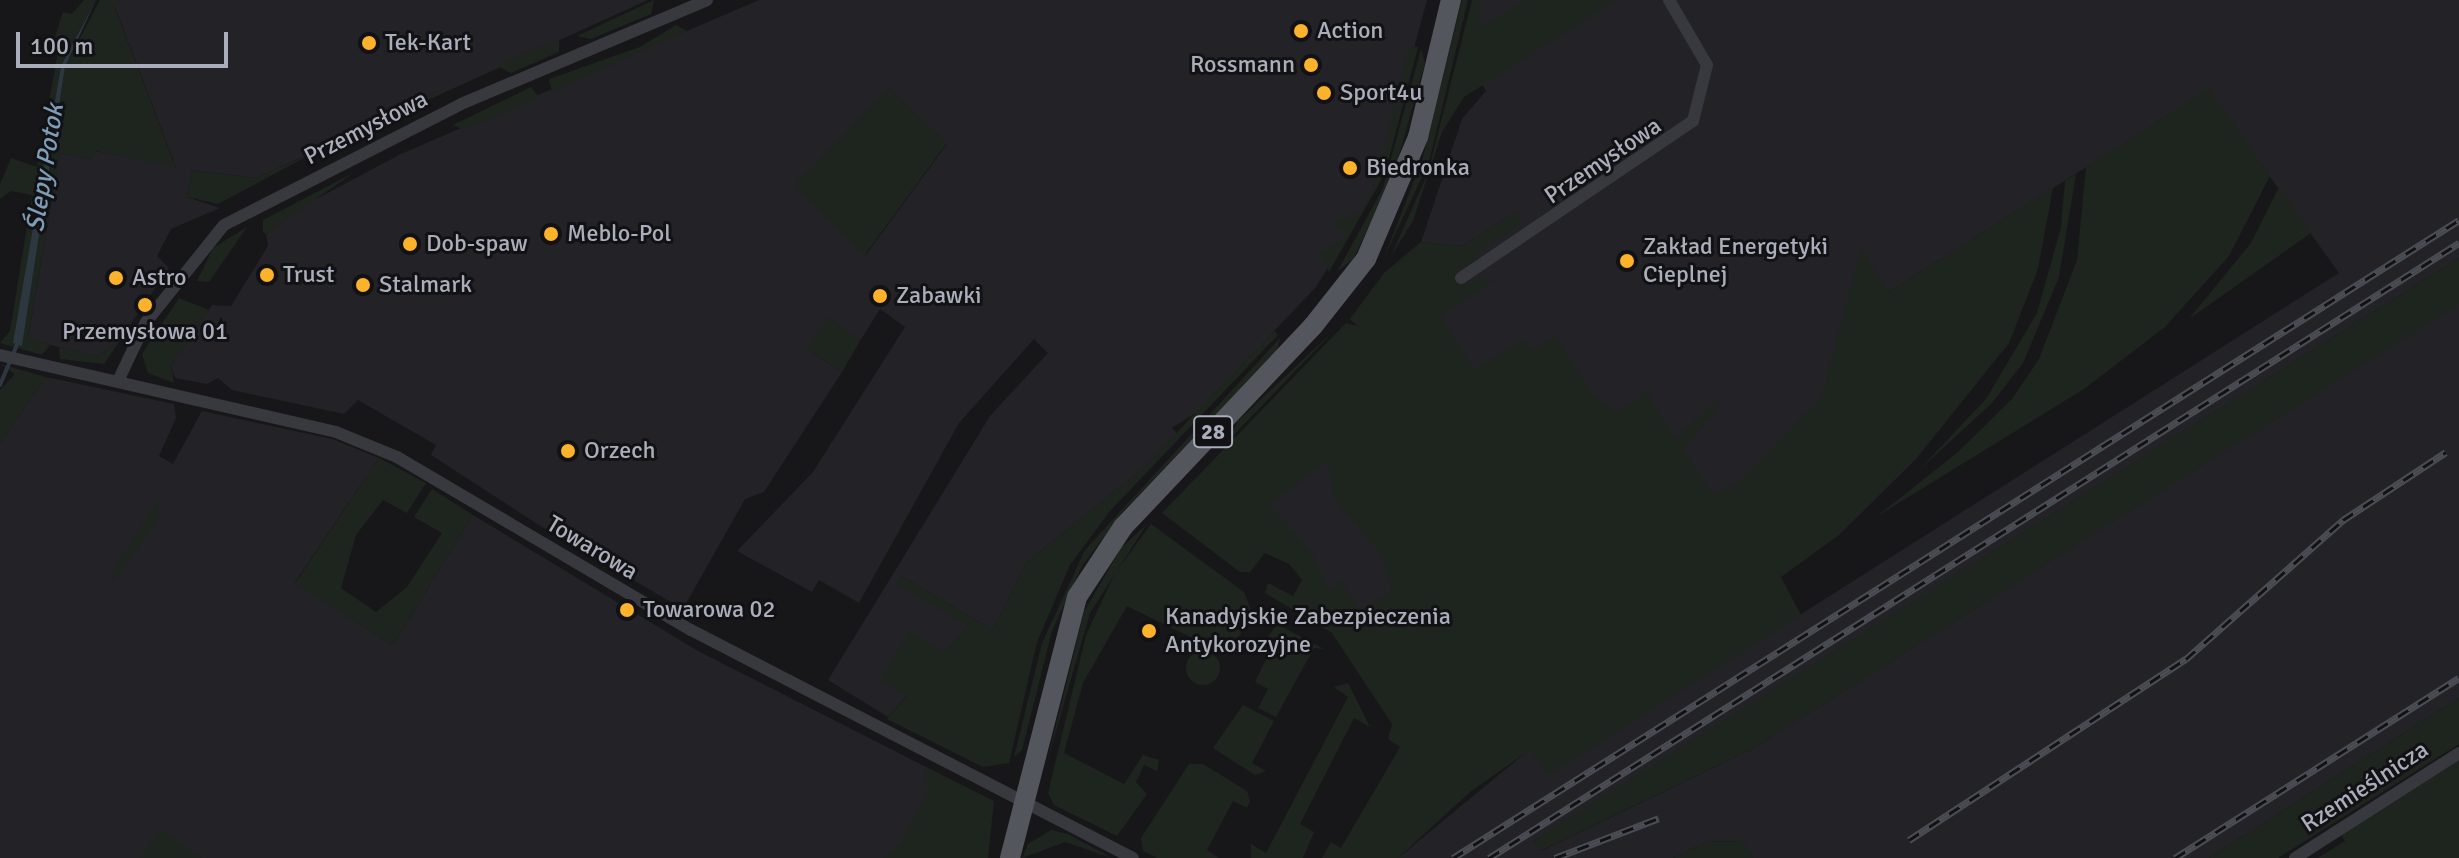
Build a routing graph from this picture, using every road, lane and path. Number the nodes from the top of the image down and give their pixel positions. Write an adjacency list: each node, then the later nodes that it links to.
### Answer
1 (707, 0): 6 (street, Przemysłowa)
2 (1451, 0): 8 (main road, 28)
3 (1669, 0): 4 (street, Przemysłowa)
4 (1461, 278)
5 (0, 355): 6 (street, Towarowa)
6 (118, 381): 8 (street, Towarowa)
7 (2459, 753): 11 (street, Rzemieślnicza)
8 (1022, 800): 9 (main road, 28); 10 (street, Towarowa)
9 (1010, 858)
10 (1133, 858)
11 (2295, 858)

